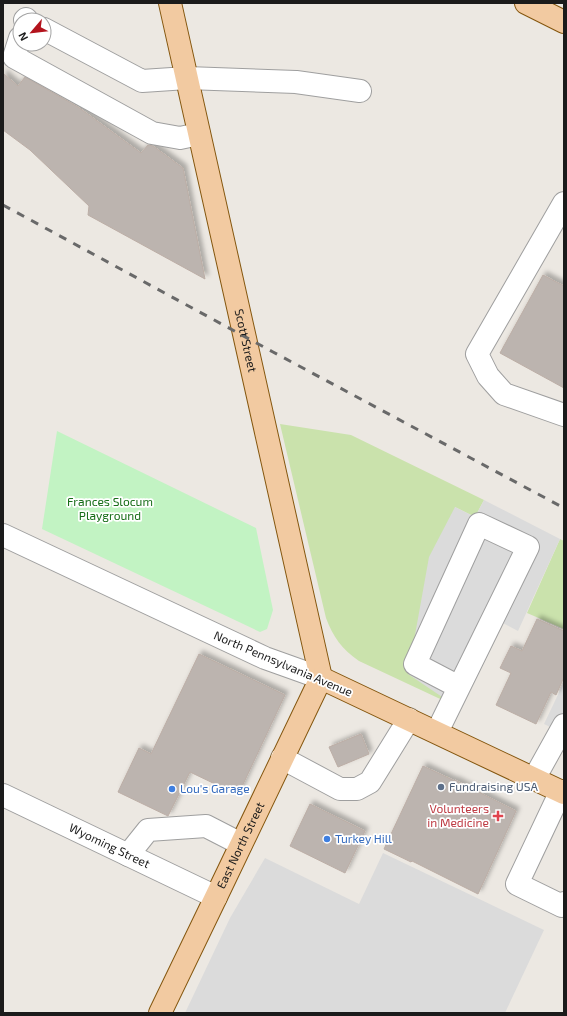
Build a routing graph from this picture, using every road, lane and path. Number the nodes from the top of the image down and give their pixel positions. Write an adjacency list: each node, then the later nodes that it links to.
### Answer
1 (170, 3): 6 (main road, Scott Street)
2 (526, 3): 3 (main road)
3 (564, 22)
4 (52, 33): 6 (street)
5 (16, 52): 8 (street)
6 (187, 78): 7 (street); 8 (main road, Scott Street)
7 (360, 91)
8 (199, 134): 12 (main road, Scott Street)
9 (564, 203): 10 (street)
10 (564, 415)
11 (3, 534): 12 (street, North Pennsylvania Avenue)
12 (321, 678): 14 (main road, North Pennsylvania Avenue); 17 (main road, East North Street)
13 (459, 687): 13 (street); 16 (street)
14 (409, 719): 16 (main road, North Pennsylvania Avenue); 17 (street)
15 (564, 725): 18 (street)
16 (437, 732): 18 (main road, North Pennsylvania Avenue)
17 (282, 758): 21 (main road, East North Street)
18 (534, 779): 19 (main road, North Pennsylvania Avenue)
19 (563, 792): 24 (street)
20 (3, 795): 22 (street, Wyoming Street)
21 (241, 844): 22 (street); 23 (main road, East North Street)
22 (128, 855): 23 (street, Wyoming Street)
23 (216, 896): 25 (main road, East North Street)
24 (564, 903)
25 (160, 1013)

